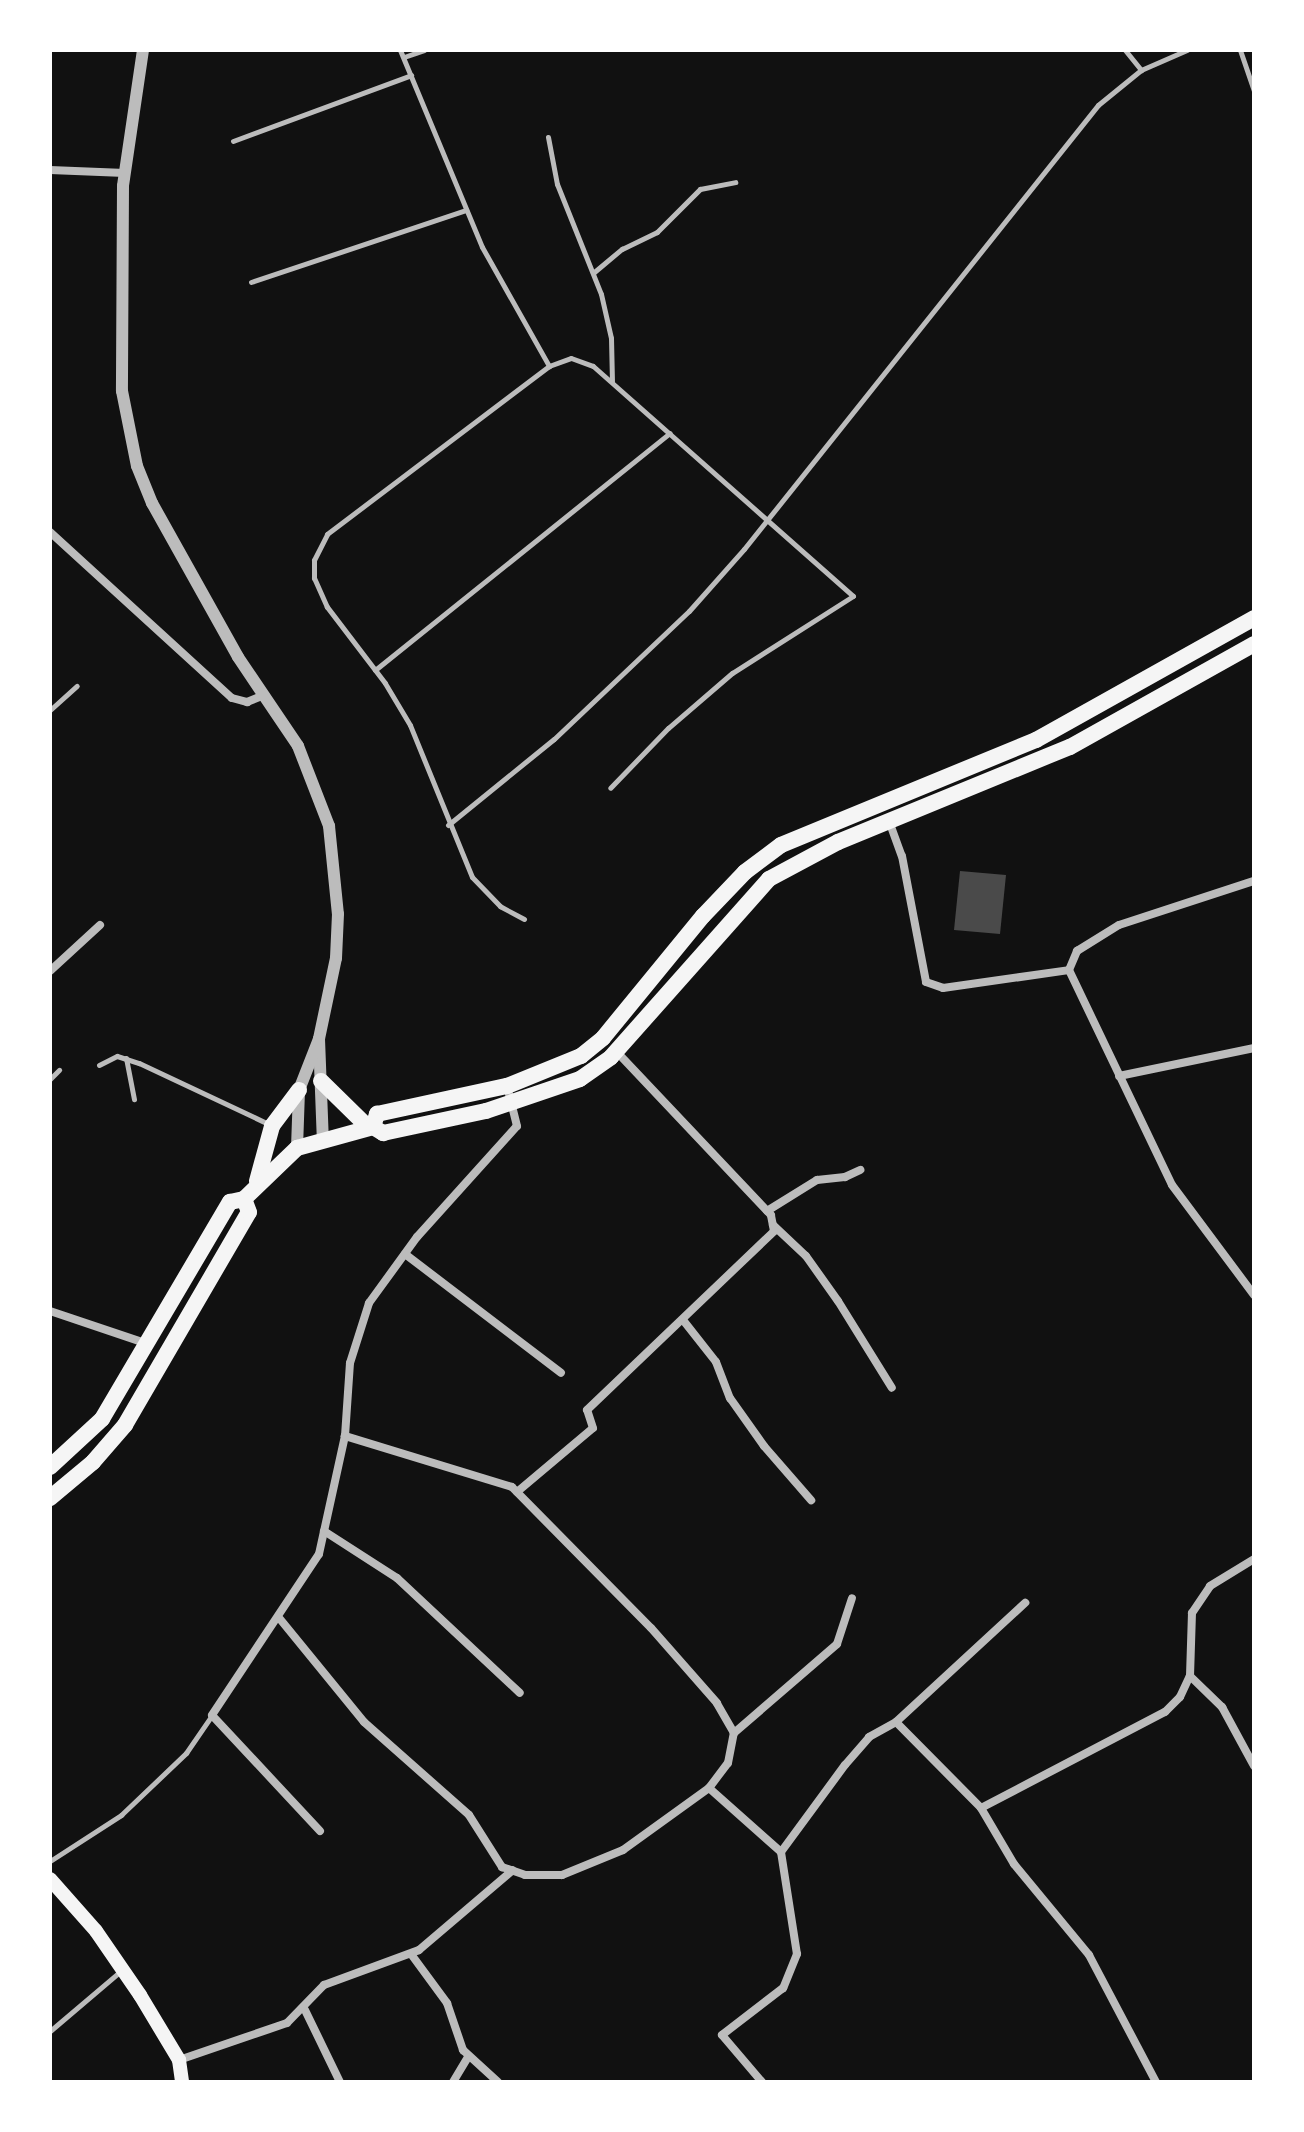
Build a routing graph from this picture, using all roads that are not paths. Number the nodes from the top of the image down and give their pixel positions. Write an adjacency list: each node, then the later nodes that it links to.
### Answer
1 (143, 50): 14 (street)
2 (400, 50): 7 (lane)
3 (424, 50): 7 (lane)
4 (1125, 50): 8 (lane)
5 (1187, 50): 8 (lane)
6 (1240, 50): 10 (lane)
7 (404, 57): 9 (lane)
8 (1141, 70): 22 (lane)
9 (411, 75): 12 (lane); 16 (lane)
10 (1254, 91)
11 (548, 137): 17 (lane)
12 (233, 141)
13 (50, 170): 14 (street)
14 (125, 173): 28 (street)
15 (735, 182): 17 (lane)
16 (466, 210): 18 (lane); 19 (lane)
17 (593, 273): 20 (lane)
18 (251, 282)
19 (549, 366): 20 (lane); 26 (lane)
20 (612, 382): 21 (lane)
21 (670, 433): 22 (lane); 26 (lane)
22 (768, 518): 30 (lane); 32 (lane)
23 (50, 532): 28 (street)
24 (1254, 618): 47 (main road)
25 (1254, 644): 31 (main road)
26 (375, 670): 32 (lane)
27 (77, 686): 29 (lane)
28 (264, 695): 38 (street)
29 (50, 710)
30 (610, 788)
31 (889, 821): 36 (street); 40 (main road)
32 (448, 825): 34 (lane)
33 (1254, 881): 36 (street)
34 (524, 919)
35 (100, 925): 37 (street)
36 (1069, 970): 44 (street)
37 (50, 971)
38 (319, 1039): 46 (street); 48 (street)
39 (1254, 1048): 44 (street)
40 (616, 1050): 50 (main road); 58 (street)
41 (126, 1058): 42 (lane); 49 (lane); 51 (lane)
42 (99, 1065)
43 (59, 1070): 45 (lane)
44 (1119, 1076): 61 (street)
45 (50, 1079)
46 (321, 1081): 52 (main road); 53 (street)
47 (507, 1086): 50 (street); 52 (main road)
48 (299, 1090): 51 (main road); 54 (street)
49 (134, 1099)
50 (512, 1105): 52 (main road); 60 (street)
51 (272, 1126): 56 (main road)
52 (370, 1127): 53 (main road)
53 (323, 1141): 54 (main road)
54 (297, 1148): 56 (main road)
55 (860, 1170): 58 (street)
56 (256, 1186): 57 (main road)
57 (244, 1199): 64 (main road); 68 (main road)
58 (767, 1211): 59 (street)
59 (773, 1225): 63 (street); 67 (street)
60 (405, 1254): 65 (street); 69 (street)
61 (1254, 1295)
62 (50, 1311): 64 (street)
63 (683, 1320): 71 (street); 73 (street)
64 (149, 1344): 66 (main road)
65 (561, 1373)
66 (126, 1383): 68 (main road); 70 (main road)
67 (892, 1388)
68 (143, 1396): 72 (main road)
69 (345, 1436): 71 (street); 74 (street)
70 (50, 1467)
71 (517, 1492): 83 (street)
72 (50, 1498)
73 (811, 1500)
74 (324, 1531): 78 (street); 80 (street)
75 (1254, 1559): 79 (street)
76 (852, 1598): 83 (street)
77 (1025, 1603): 82 (street)
78 (280, 1619): 81 (street); 90 (street)
79 (1190, 1676): 84 (street); 86 (street)
80 (520, 1693)
81 (212, 1715): 87 (street); 89 (lane)
82 (896, 1722): 86 (street); 88 (street)
83 (734, 1733): 85 (street)
84 (1254, 1766)
85 (709, 1788): 88 (street); 90 (street)
86 (981, 1808): 103 (street)
87 (320, 1831)
88 (781, 1852): 102 (street)
89 (50, 1861)
90 (513, 1870): 92 (street)
91 (50, 1879): 93 (main road)
92 (411, 1954): 94 (street); 96 (street)
93 (122, 1969): 95 (lane); 97 (main road)
94 (305, 2010): 97 (street); 99 (street)
95 (50, 2031)
96 (468, 2057): 100 (street); 101 (street)
97 (179, 2060): 98 (main road)
98 (182, 2082)
99 (340, 2082)
100 (453, 2082)
101 (498, 2082)
102 (762, 2082)
103 (1156, 2082)

